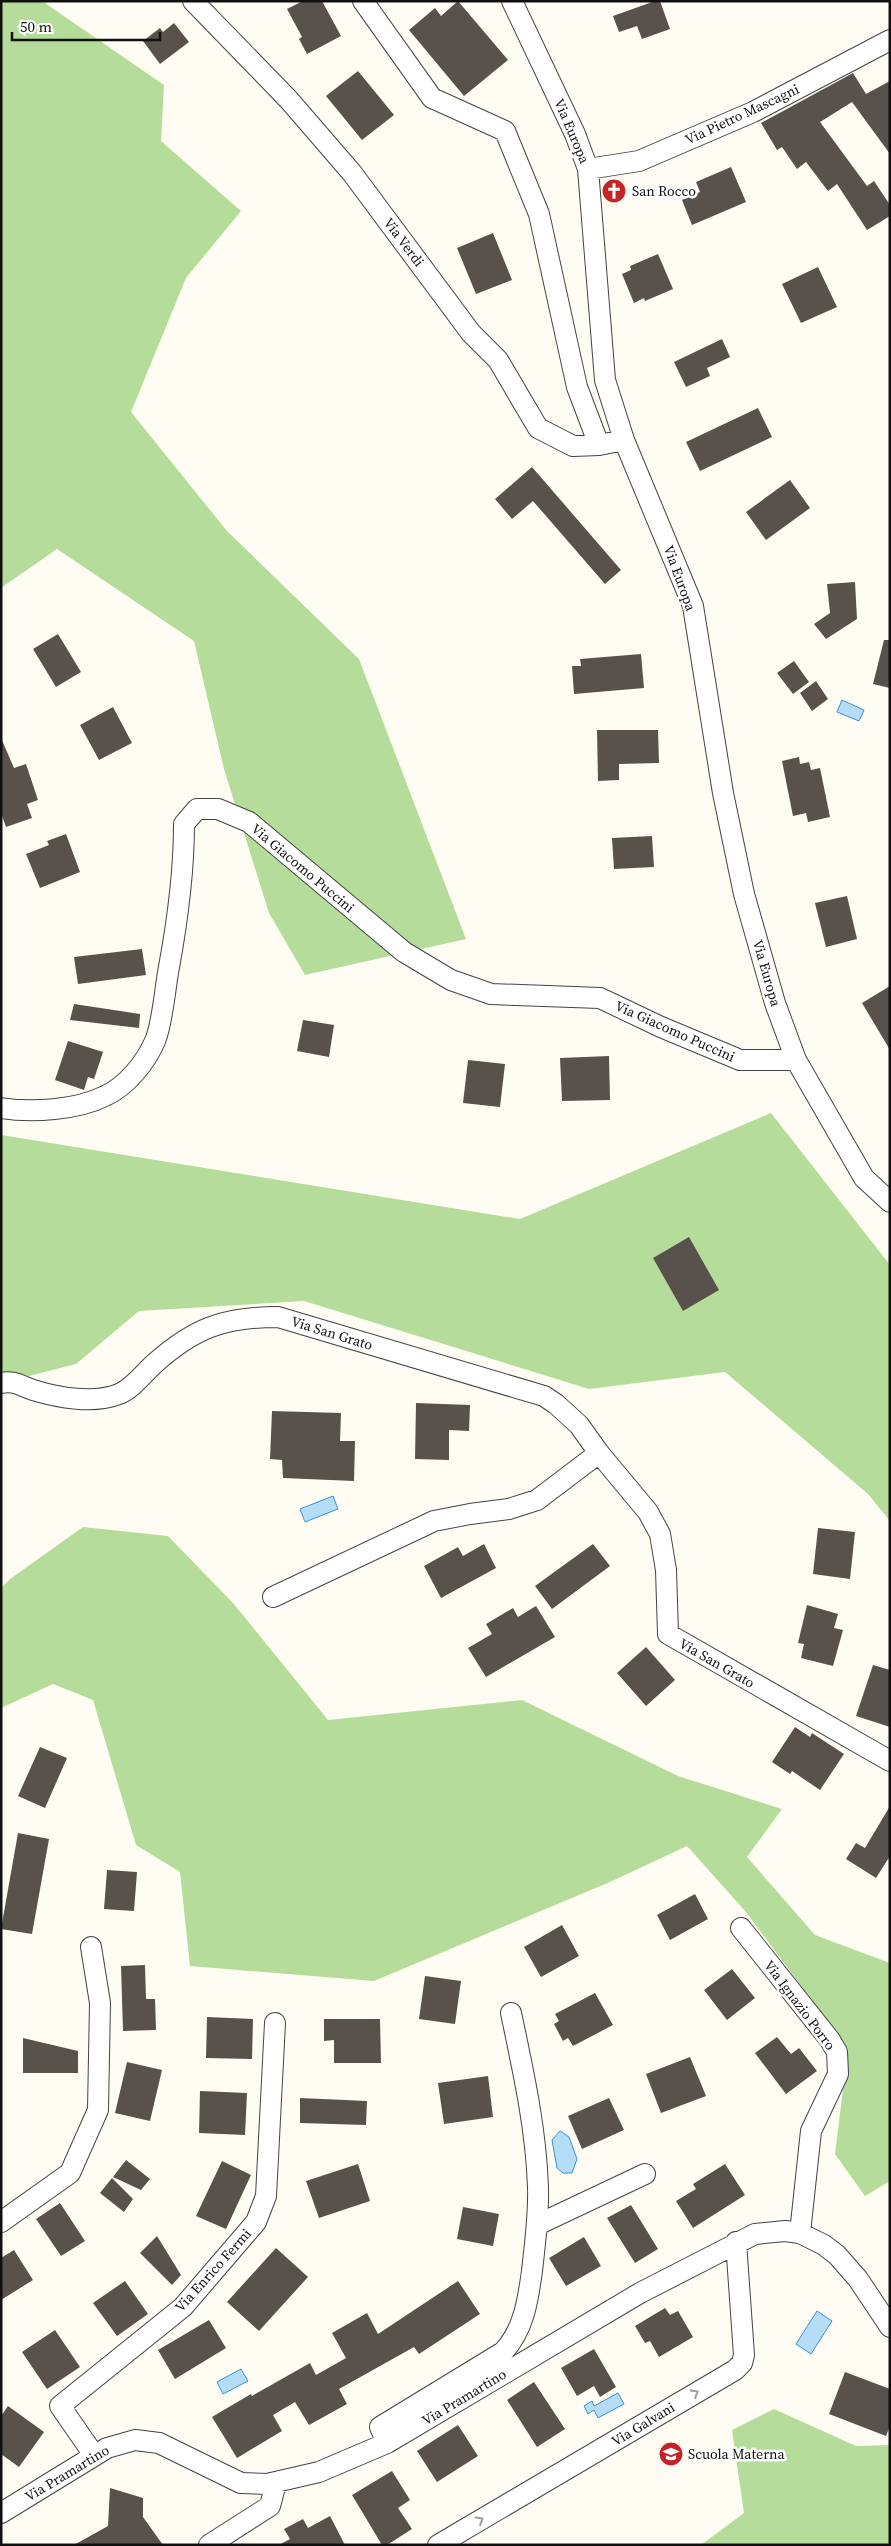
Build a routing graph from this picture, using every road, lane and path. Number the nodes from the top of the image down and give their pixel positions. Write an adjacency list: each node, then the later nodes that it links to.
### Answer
1 (193, 1): 7 (street, Via Verdi)
2 (363, 1): 7 (street)
3 (512, 1): 5 (street, Via Europa)
4 (890, 40): 5 (street, Via Pietro Mascagni)
5 (588, 169): 6 (street, Via Europa)
6 (624, 440): 7 (street, Via Verdi); 8 (street, Via Europa)
7 (599, 445)
8 (796, 1060): 9 (street, Via Giacomo Puccini); 10 (street, Via Europa)
9 (1, 1108)
10 (890, 1202)
11 (1, 1383): 12 (street, Via San Grato)
12 (599, 1453): 13 (street); 14 (street, Via San Grato)
13 (274, 1597)
14 (890, 1761)
15 (741, 1928): 22 (street, Via Ignazio Porro)
16 (91, 1947): 20 (street)
17 (512, 2013): 21 (street)
18 (275, 2023): 26 (street, Via Enrico Fermi)
19 (645, 2174): 21 (street)
20 (1, 2222)
21 (537, 2225): 25 (street)
22 (800, 2234): 23 (street, Via Pramartino); 24 (street, Via Pramartino)
23 (736, 2242): 25 (street, Via Pramartino); 30 (street, Via Galvani, one-way to 23)
24 (890, 2327)
25 (387, 2443): 27 (street, Via Pramartino)
26 (94, 2456): 27 (street, Via Pramartino); 28 (street, Via Pramartino)
27 (276, 2483): 29 (street)
28 (1, 2513)
29 (209, 2545)
30 (438, 2545)

